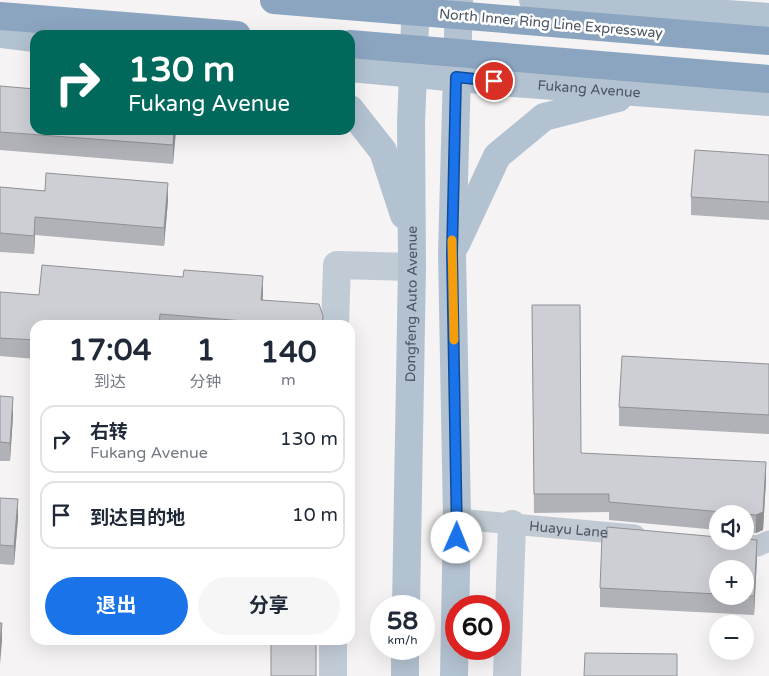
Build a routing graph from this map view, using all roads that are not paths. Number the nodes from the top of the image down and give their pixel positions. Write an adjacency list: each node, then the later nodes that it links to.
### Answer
1 (274, 0): 11 (highway, North Inner Ring Line Expressway)
2 (416, 0): 14 (main road, Dongfeng Auto Avenue)
3 (459, 0): 15 (main road)
4 (533, 0): 5 (main road)
5 (592, 2): 7 (main road)
6 (0, 16): 8 (highway)
7 (769, 17)
8 (175, 30)
9 (0, 34): 10 (main road)
10 (30, 37)
11 (769, 41)
12 (355, 44): 16 (highway)
13 (355, 68): 14 (main road, Fukang Avenue)
14 (414, 74): 15 (main road, Fukang Avenue); 20 (main road, Dongfeng Auto Avenue)
15 (456, 77): 17 (main road, Fukang Avenue); 21 (main road)
16 (769, 79)
17 (639, 92): 18 (main road, Fukang Avenue); 21 (main road)
18 (769, 102)
19 (355, 115): 20 (main road)
20 (412, 238): 22 (main road, Dongfeng Auto Avenue)
21 (452, 253): 24 (main road)
22 (412, 267): 23 (street); 29 (main road, Dongfeng Auto Avenue)
23 (335, 320)
24 (457, 519): 25 (street, Huayu Lane); 34 (main road)
25 (512, 524): 26 (street, Huayu Lane); 35 (street)
26 (650, 536)
27 (769, 541): 28 (street)
28 (754, 546)
29 (406, 595)
30 (333, 645): 32 (street)
31 (405, 660): 33 (main road)
32 (333, 676)
33 (405, 676)
34 (454, 676)
35 (507, 676)

